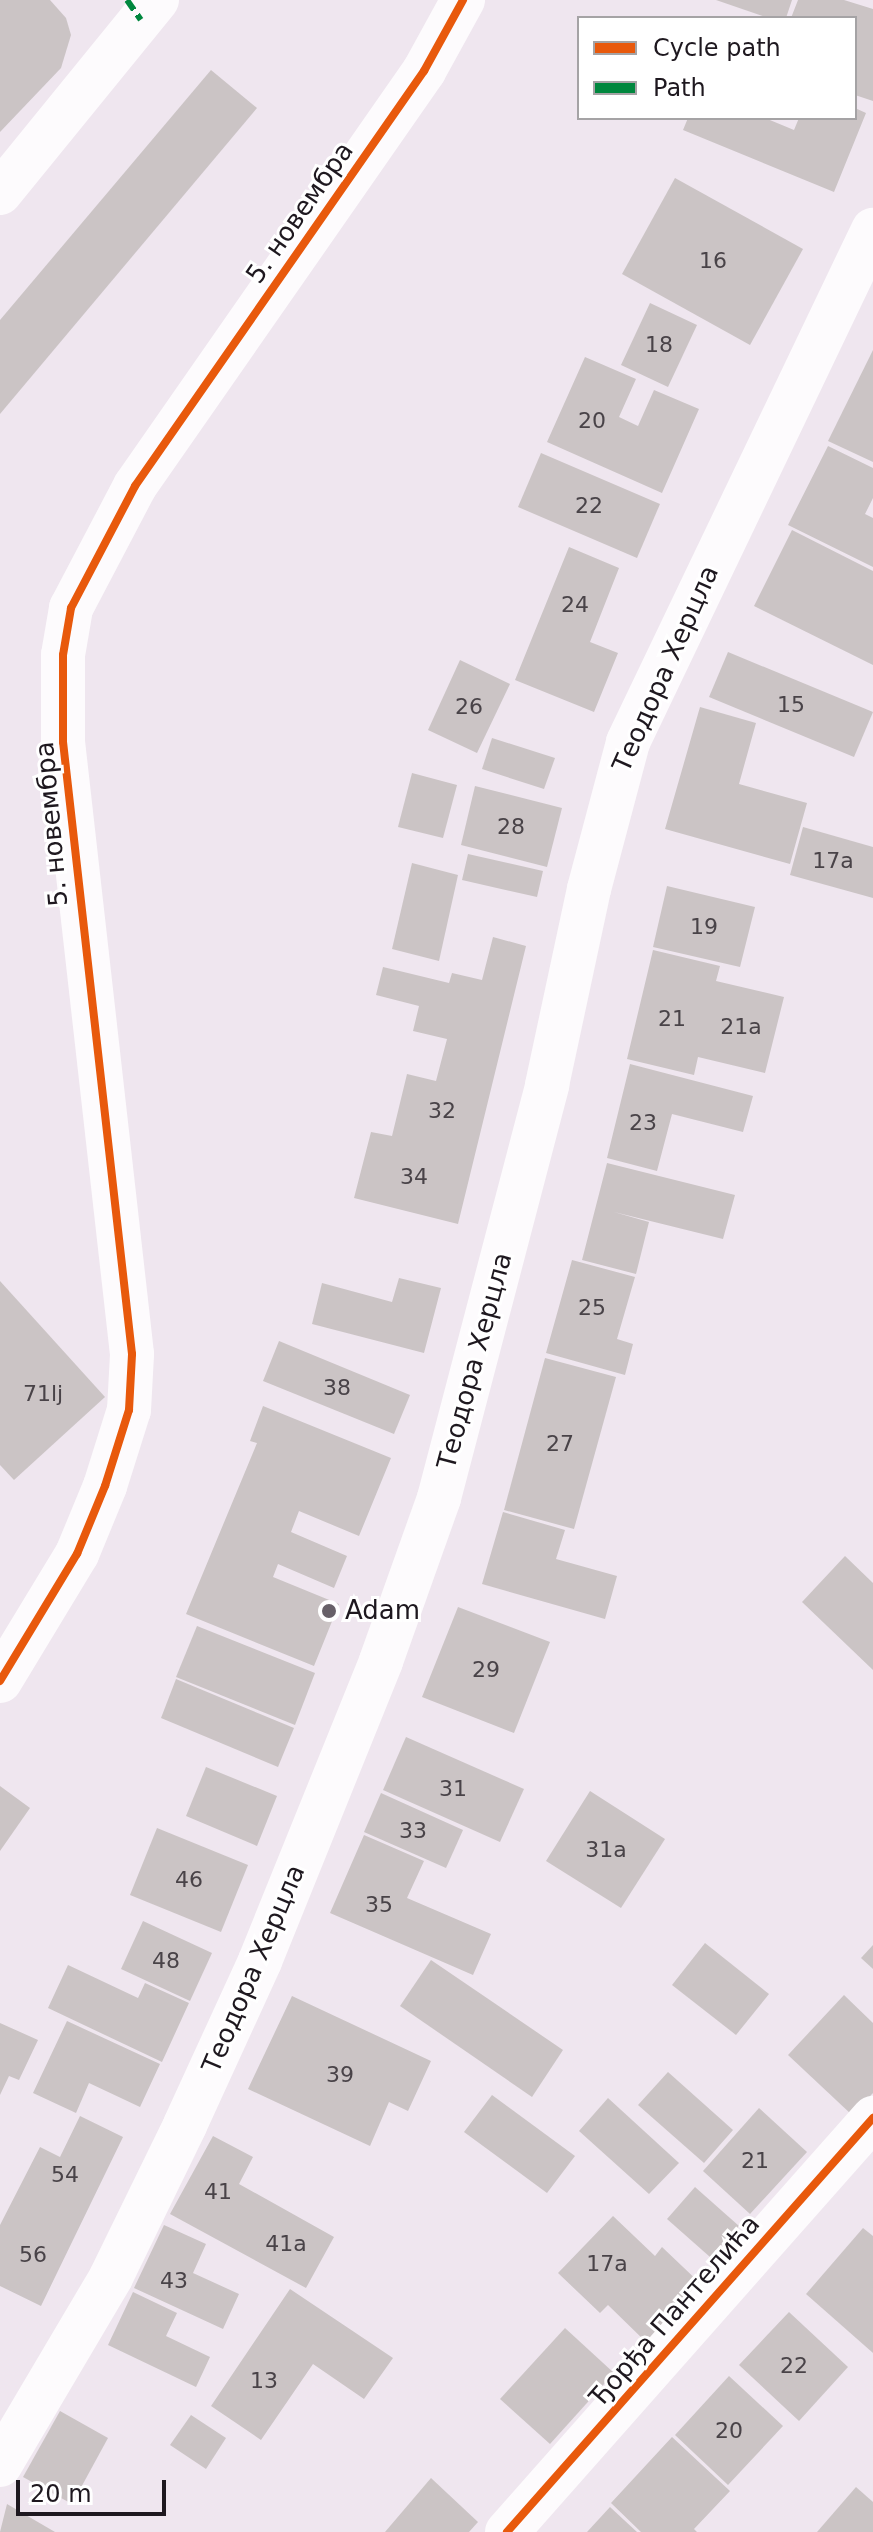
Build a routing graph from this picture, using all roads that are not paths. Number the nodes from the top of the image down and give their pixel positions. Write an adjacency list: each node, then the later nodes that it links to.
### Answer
1 (463, 0): 5 (street, 5. новембра)
2 (142, 7): 3 (street)
3 (0, 193)
4 (873, 230): 7 (street, Теодора Херцла)
5 (0, 1681)
6 (873, 2118): 8 (street, Ђорђа Пантелића)
7 (0, 2465)
8 (507, 2532)

